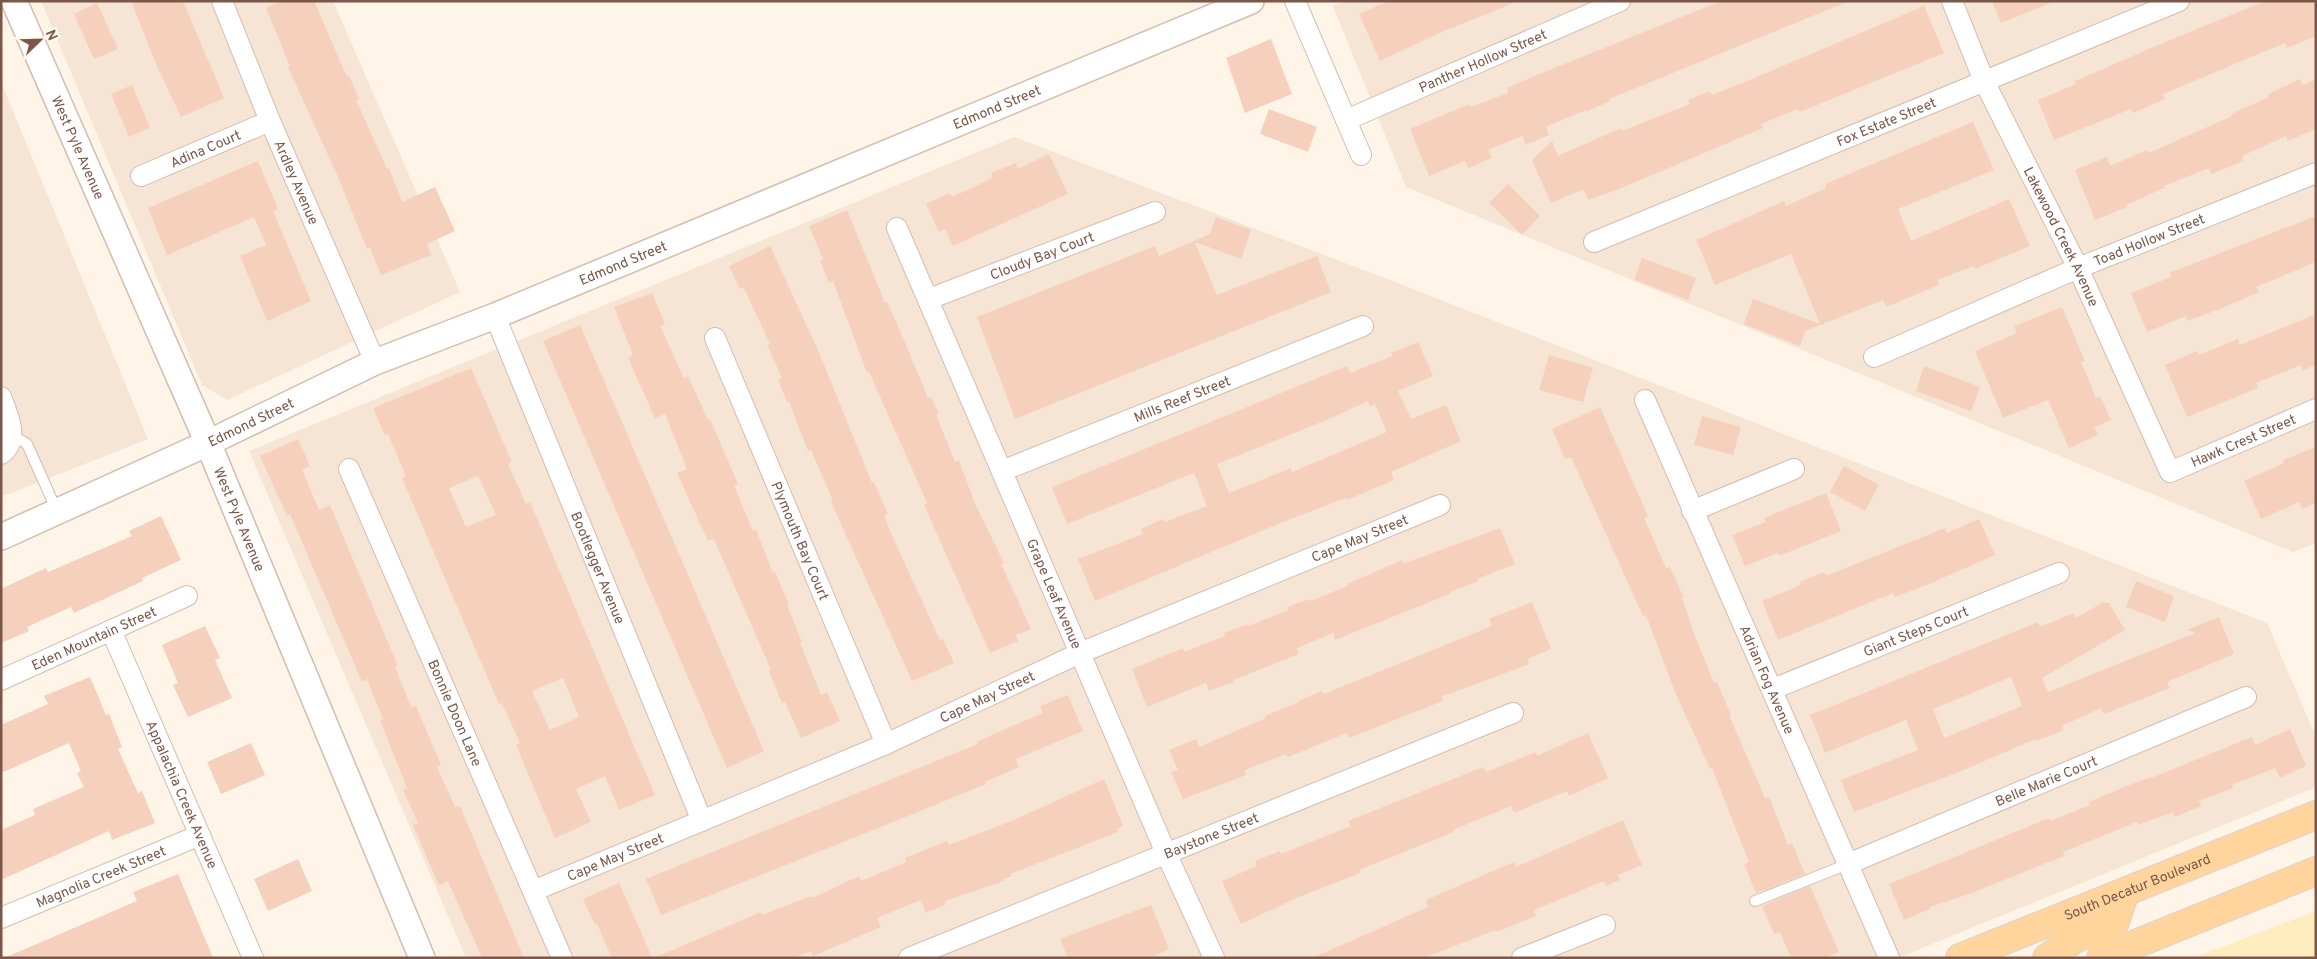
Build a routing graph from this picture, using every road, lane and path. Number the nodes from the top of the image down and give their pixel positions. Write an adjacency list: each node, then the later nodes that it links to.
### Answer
1 (14, 1): 28 (street, West Pyle Avenue)
2 (222, 1): 10 (street, Ardley Avenue)
3 (1251, 1): 19 (street, Edmond Street)
4 (1295, 1): 9 (street)
5 (1620, 1): 9 (street, Panther Hollow Street)
6 (1952, 1): 8 (street, Lakewood Creek Avenue)
7 (2179, 1): 8 (street, Fox Estate Street)
8 (1984, 81): 16 (street, Fox Estate Street); 17 (street, Lakewood Creek Avenue)
9 (1346, 120): 11 (street)
10 (270, 121): 13 (street, Adina Court); 23 (street, Ardley Avenue)
11 (1361, 155)
12 (2316, 173): 17 (street, Toad Hollow Street)
13 (141, 176)
14 (1155, 212): 18 (street, Cloudy Bay Court)
15 (896, 228): 18 (street, Grape Leaf Avenue)
16 (1594, 242)
17 (2078, 268): 22 (street, Toad Hollow Street); 33 (street, Lakewood Creek Avenue)
18 (929, 299): 32 (street, Grape Leaf Avenue)
19 (495, 316): 23 (street, Edmond Street); 48 (street, Bootlegger Avenue)
20 (1362, 326): 32 (street, Mills Reef Street)
21 (715, 338): 46 (street, Plymouth Bay Court)
22 (1874, 357)
23 (375, 362): 28 (street, Edmond Street)
24 (1, 398): 27 (street)
25 (1645, 400): 36 (street, Adrian Fog Avenue)
26 (2316, 409): 33 (street, Hawk Crest Street)
27 (12, 435): 29 (street); 35 (lane)
28 (208, 442): 35 (street, Edmond Street); 59 (street, West Pyle Avenue)
29 (1, 454)
30 (349, 469): 53 (street, Bonnie Doon Lane)
31 (1794, 469): 36 (street)
32 (1002, 471): 41 (street, Grape Leaf Avenue)
33 (2170, 472)
34 (1440, 505): 41 (street, Cape May Street)
35 (57, 511): 37 (street, Edmond Street)
36 (1692, 511): 43 (street, Adrian Fog Avenue)
37 (1, 537)
38 (2059, 573): 43 (street, Giant Steps Court)
39 (187, 596): 40 (street, Eden Mountain Street)
40 (111, 630): 42 (street, Eden Mountain Street); 49 (street, Appalachia Creek Avenue)
41 (1080, 653): 46 (street, Cape May Street); 50 (street, Grape Leaf Avenue)
42 (1, 680)
43 (1773, 689): 51 (street, Adrian Fog Avenue)
44 (2246, 698): 51 (street, Belle Marie Court)
45 (1513, 713): 50 (street, Baystone Street)
46 (886, 744): 48 (street, Cape May Street)
47 (2316, 815): 54 (main road, South Decatur Boulevard)
48 (702, 821): 53 (street, Cape May Street)
49 (200, 835): 56 (street, Magnolia Creek Street); 58 (street, Appalachia Creek Avenue)
50 (1166, 853): 61 (street, Baystone Street); 62 (street, Grape Leaf Avenue)
51 (1848, 864): 55 (lane); 64 (street, Adrian Fog Avenue)
52 (2316, 871): 67 (main road)
53 (533, 891): 60 (street, Bonnie Doon Lane)
54 (2125, 892): 65 (main road, South Decatur Boulevard); 66 (main road)
55 (1755, 901)
56 (1, 918)
57 (1605, 925): 63 (street)
58 (253, 958)
59 (422, 958)
60 (562, 958)
61 (909, 958)
62 (1214, 958)
63 (1522, 958)
64 (1889, 958)
65 (1960, 958)
66 (2047, 958)
67 (2101, 958)

